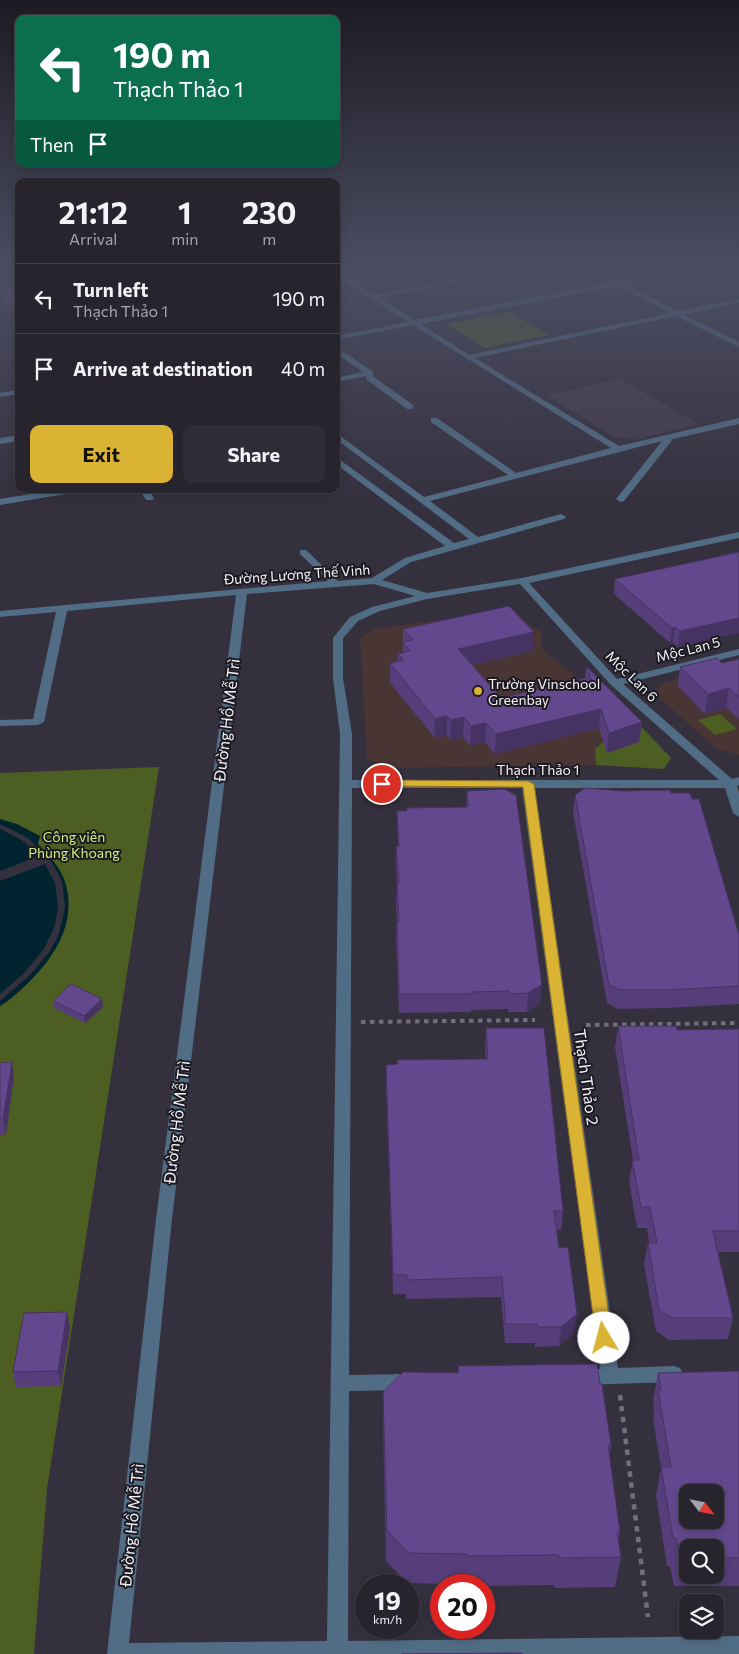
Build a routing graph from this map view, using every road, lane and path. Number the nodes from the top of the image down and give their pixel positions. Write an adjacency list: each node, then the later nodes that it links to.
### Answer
1 (455, 348): 4 (street)
2 (512, 348): 4 (street)
3 (340, 352): 5 (street)
4 (469, 357): 16 (street)
5 (369, 373): 6 (street); 9 (street)
6 (340, 379)
7 (15, 392): 8 (street)
8 (0, 395)
9 (410, 407)
10 (434, 420): 18 (street)
11 (739, 421): 13 (street)
12 (340, 438): 23 (street)
13 (669, 438): 16 (street); 22 (street)
14 (15, 439): 15 (street)
15 (0, 441)
16 (618, 449): 18 (street)
17 (340, 463): 28 (street)
18 (516, 477): 23 (street)
19 (53, 493): 24 (street)
20 (146, 493): 21 (street)
21 (149, 498)
22 (621, 499)
23 (423, 500): 27 (street)
24 (0, 502)
25 (560, 517): 27 (street)
26 (739, 536): 30 (street, Đường Lương Thế Vinh)
27 (476, 540): 28 (street)
28 (453, 547): 31 (street)
29 (302, 552): 32 (street)
30 (522, 580): 34 (street, Đường Lương Thế Vinh); 38 (street, Mộc Lan 6)
31 (374, 581): 32 (street, Đường Lương Thế Vinh); 34 (street, Đường Lương Thế Vinh)
32 (336, 584): 33 (street, Đường Lương Thế Vinh)
33 (242, 591): 35 (street, Đường Lương Thế Vinh); 57 (street, Đường Hồ Mễ Trì)
34 (427, 596): 41 (street)
35 (62, 608): 36 (street, Đường Lương Thế Vinh); 39 (street)
36 (0, 614)
37 (739, 652): 38 (street, Mộc Lan 5)
38 (615, 683): 40 (street, Mộc Lan 6)
39 (0, 723)
40 (735, 783): 42 (street, Thạch Thảo 1); 43 (street)
41 (345, 784): 42 (street, Thạch Thảo 1); 52 (street)
42 (528, 784): 49 (street, Thạch Thảo 2)
43 (739, 813)
44 (535, 1020): 45 (path)
45 (354, 1022)
46 (739, 1023): 47 (path)
47 (586, 1025)
48 (689, 1374): 49 (street)
49 (610, 1376): 50 (street)
50 (561, 1377)
51 (426, 1381): 52 (street)
52 (339, 1383): 56 (street)
53 (620, 1394): 54 (path)
54 (648, 1617)
55 (739, 1646): 56 (street)
56 (336, 1652): 58 (street)
57 (117, 1654)
58 (124, 1654)

